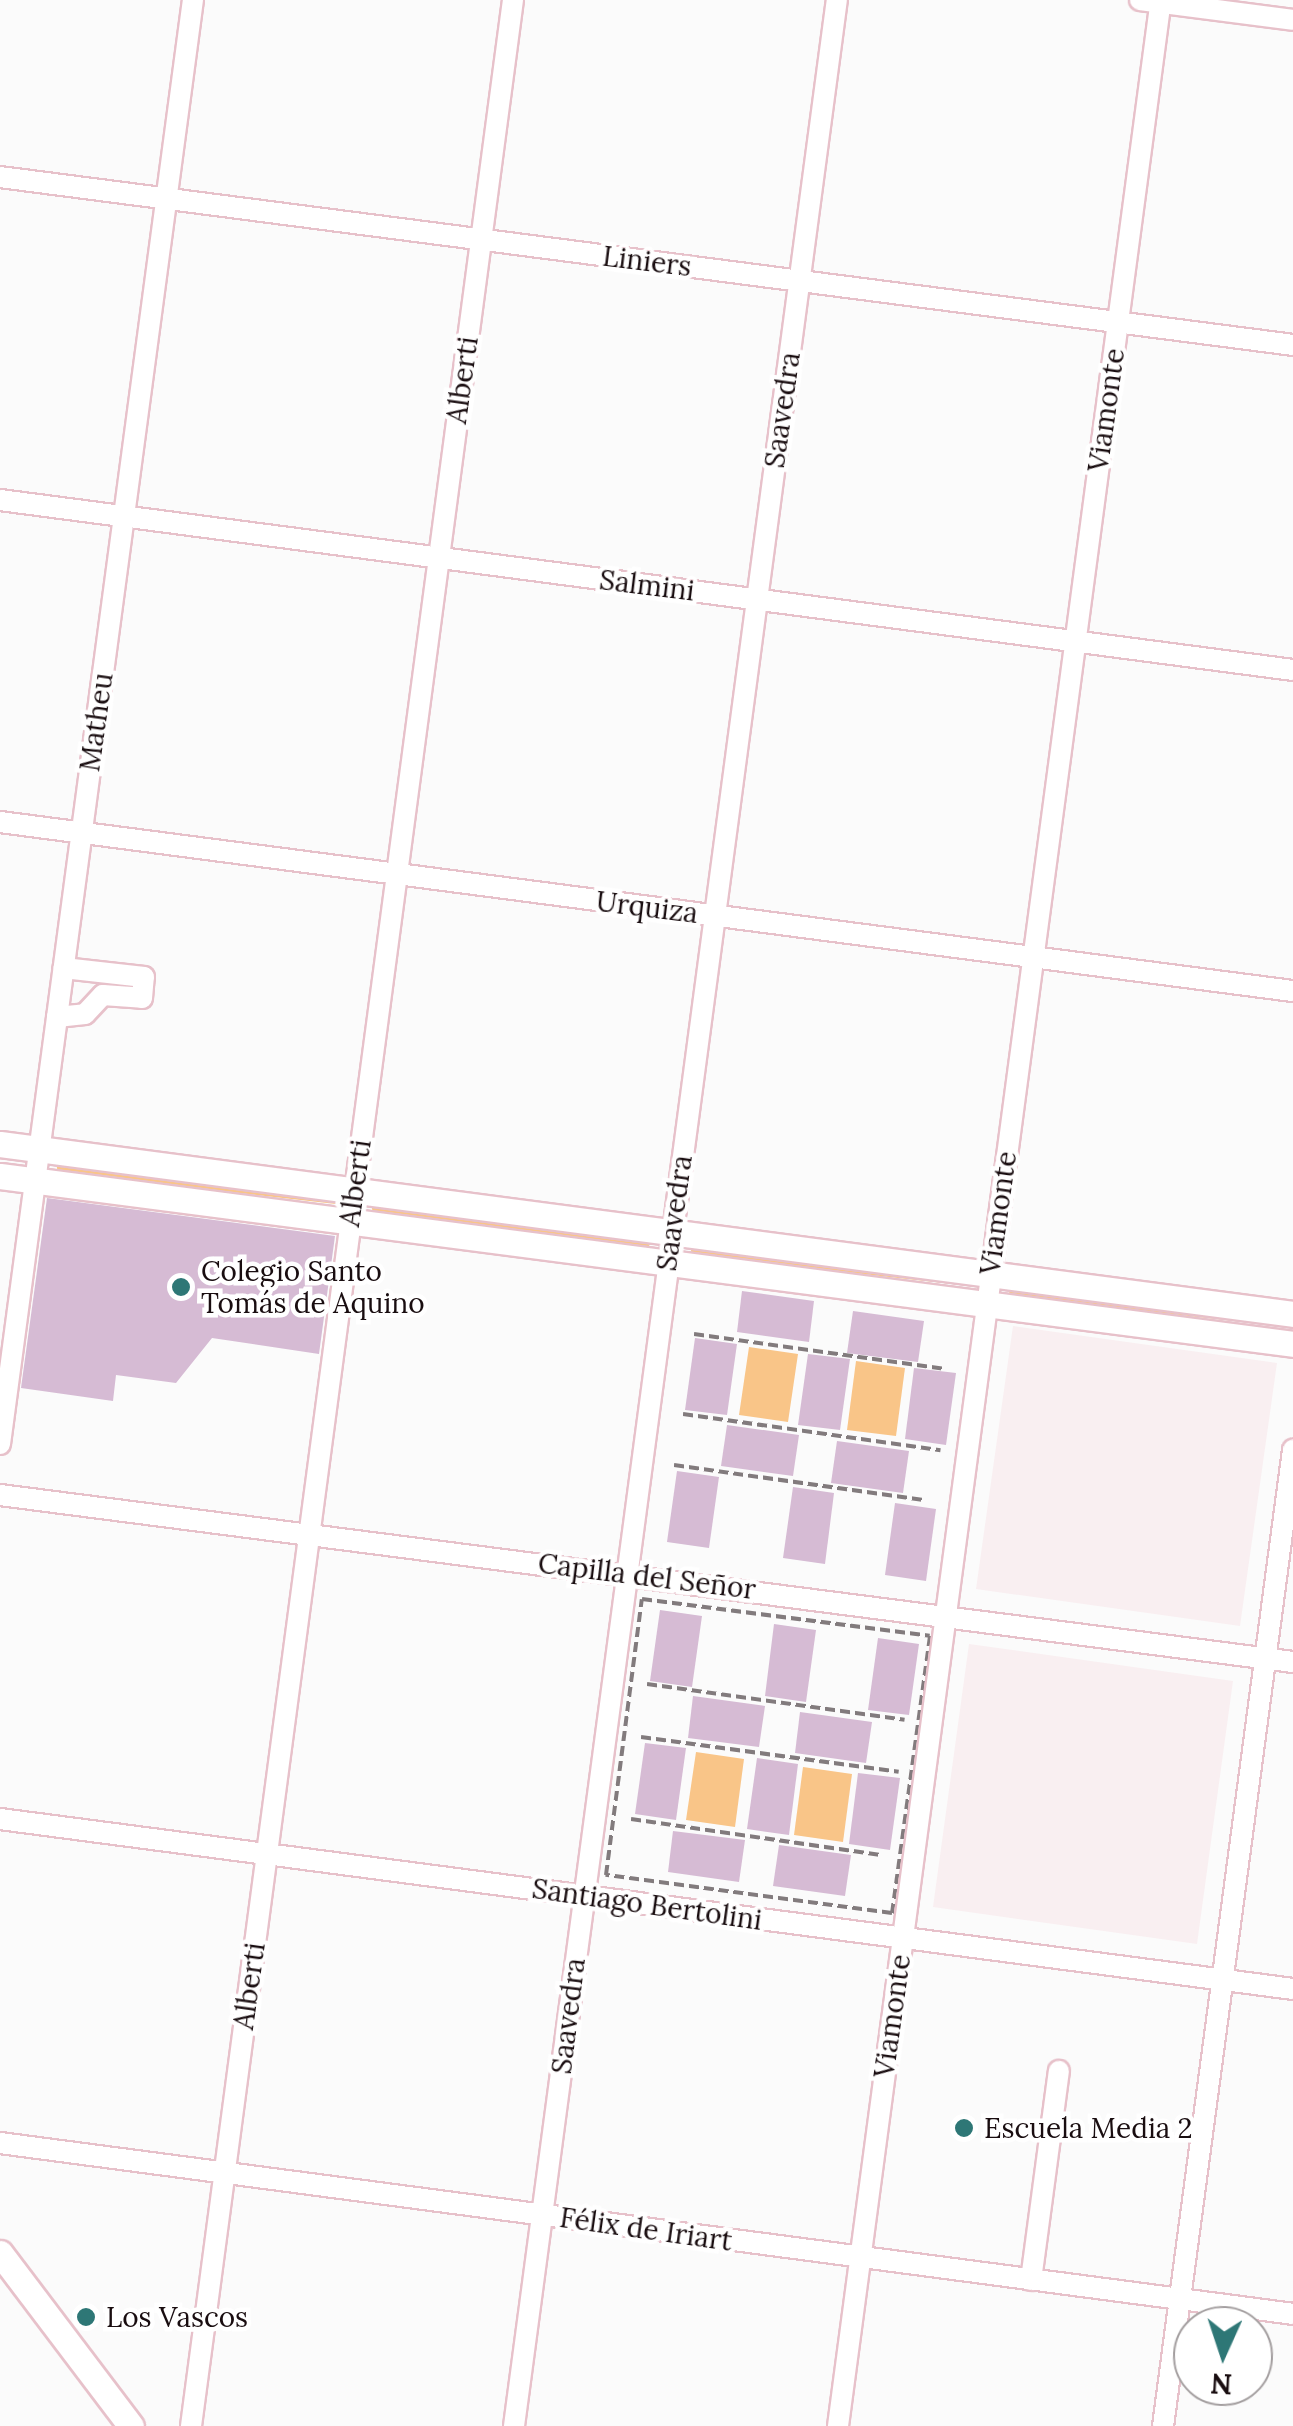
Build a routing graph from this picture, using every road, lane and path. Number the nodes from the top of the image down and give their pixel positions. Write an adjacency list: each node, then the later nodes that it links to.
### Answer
1 (193, 0): 7 (street, Matheu)
2 (513, 0): 8 (street, Alberti)
3 (837, 0): 9 (street, Saavedra)
4 (1154, 1): 5 (street); 10 (street, Viamonte)
5 (1293, 20)
6 (0, 177): 7 (street, Liniers)
7 (166, 198): 8 (street, Liniers); 13 (street, Matheu)
8 (481, 240): 9 (street, Liniers); 14 (street, Alberti)
9 (800, 281): 10 (street, Liniers); 15 (street, Saavedra)
10 (1118, 322): 11 (street, Liniers); 16 (street, Viamonte)
11 (1293, 345)
12 (0, 500): 13 (street, Salmini)
13 (124, 516): 14 (street, Salmini); 19 (street, Matheu)
14 (438, 558): 15 (street, Salmini); 20 (street, Alberti)
15 (756, 599): 16 (street, Salmini); 21 (street, Saavedra)
16 (1075, 641): 17 (street, Salmini); 22 (street, Viamonte)
17 (1293, 670)
18 (0, 822): 19 (street, Urquiza)
19 (82, 833): 20 (street, Urquiza); 23 (street, Matheu)
20 (396, 874): 21 (street, Urquiza); 30 (street, Alberti)
21 (714, 916): 22 (street, Urquiza); 32 (street, Saavedra)
22 (1033, 957): 24 (street, Urquiza); 34 (street, Viamonte)
23 (64, 968): 25 (street, Matheu); 25 (street)
24 (1293, 991)
25 (57, 1017): 27 (street, Matheu)
26 (0, 1144): 27 (main road)
27 (39, 1149): 29 (street, Matheu); 30 (main road)
28 (0, 1176): 29 (main road)
29 (35, 1180): 31 (main road); 41 (street, Matheu)
30 (354, 1190): 31 (street, Alberti); 32 (main road)
31 (350, 1221): 33 (main road); 47 (street, Alberti)
32 (671, 1232): 33 (street, Saavedra); 34 (main road)
33 (667, 1263): 35 (main road); 48 (street, Saavedra)
34 (990, 1274): 35 (street, Viamonte); 36 (main road)
35 (986, 1304): 38 (main road); 49 (street, Viamonte)
36 (1293, 1314)
37 (694, 1334): 39 (path)
38 (1293, 1344)
39 (946, 1368)
40 (682, 1414): 42 (path)
41 (0, 1444)
42 (940, 1450)
43 (1293, 1450): 50 (street)
44 (674, 1465): 46 (path)
45 (0, 1495): 47 (street, Capilla del Señor)
46 (924, 1500)
47 (308, 1534): 48 (street, Capilla del Señor); 58 (street, Alberti)
48 (626, 1574): 49 (street, Capilla del Señor); 60 (street, Saavedra)
49 (945, 1614): 50 (street, Capilla del Señor); 62 (street, Viamonte)
50 (1266, 1658): 51 (street, Capilla del Señor); 63 (street)
51 (1293, 1662)
52 (646, 1684): 53 (path)
53 (904, 1720)
54 (641, 1737): 55 (path)
55 (899, 1772)
56 (0, 1819): 58 (street, Santiago Bertolini)
57 (631, 1820): 59 (path)
58 (266, 1854): 60 (street, Santiago Bertolini); 67 (street, Alberti)
59 (882, 1854)
60 (584, 1896): 62 (street, Santiago Bertolini); 68 (street, Saavedra)
61 (892, 1913): 61 (path)
62 (902, 1938): 63 (street, Santiago Bertolini); 70 (street, Viamonte)
63 (1222, 1980): 64 (street, Santiago Bertolini); 72 (street)
64 (1293, 1990)
65 (1059, 2071): 71 (street)
66 (0, 2143): 67 (street, Félix de Iriart)
67 (224, 2173): 68 (street, Félix de Iriart); 75 (street, Alberti)
68 (542, 2215): 70 (street, Félix de Iriart); 76 (street, Saavedra)
69 (0, 2254): 74 (main road)
70 (860, 2257): 71 (street, Félix de Iriart); 77 (street, Viamonte)
71 (1030, 2280): 72 (street, Félix de Iriart)
72 (1180, 2300): 73 (street, Félix de Iriart); 78 (street)
73 (1293, 2314)
74 (131, 2426)
75 (191, 2426)
76 (514, 2426)
77 (838, 2426)
78 (1163, 2426)

